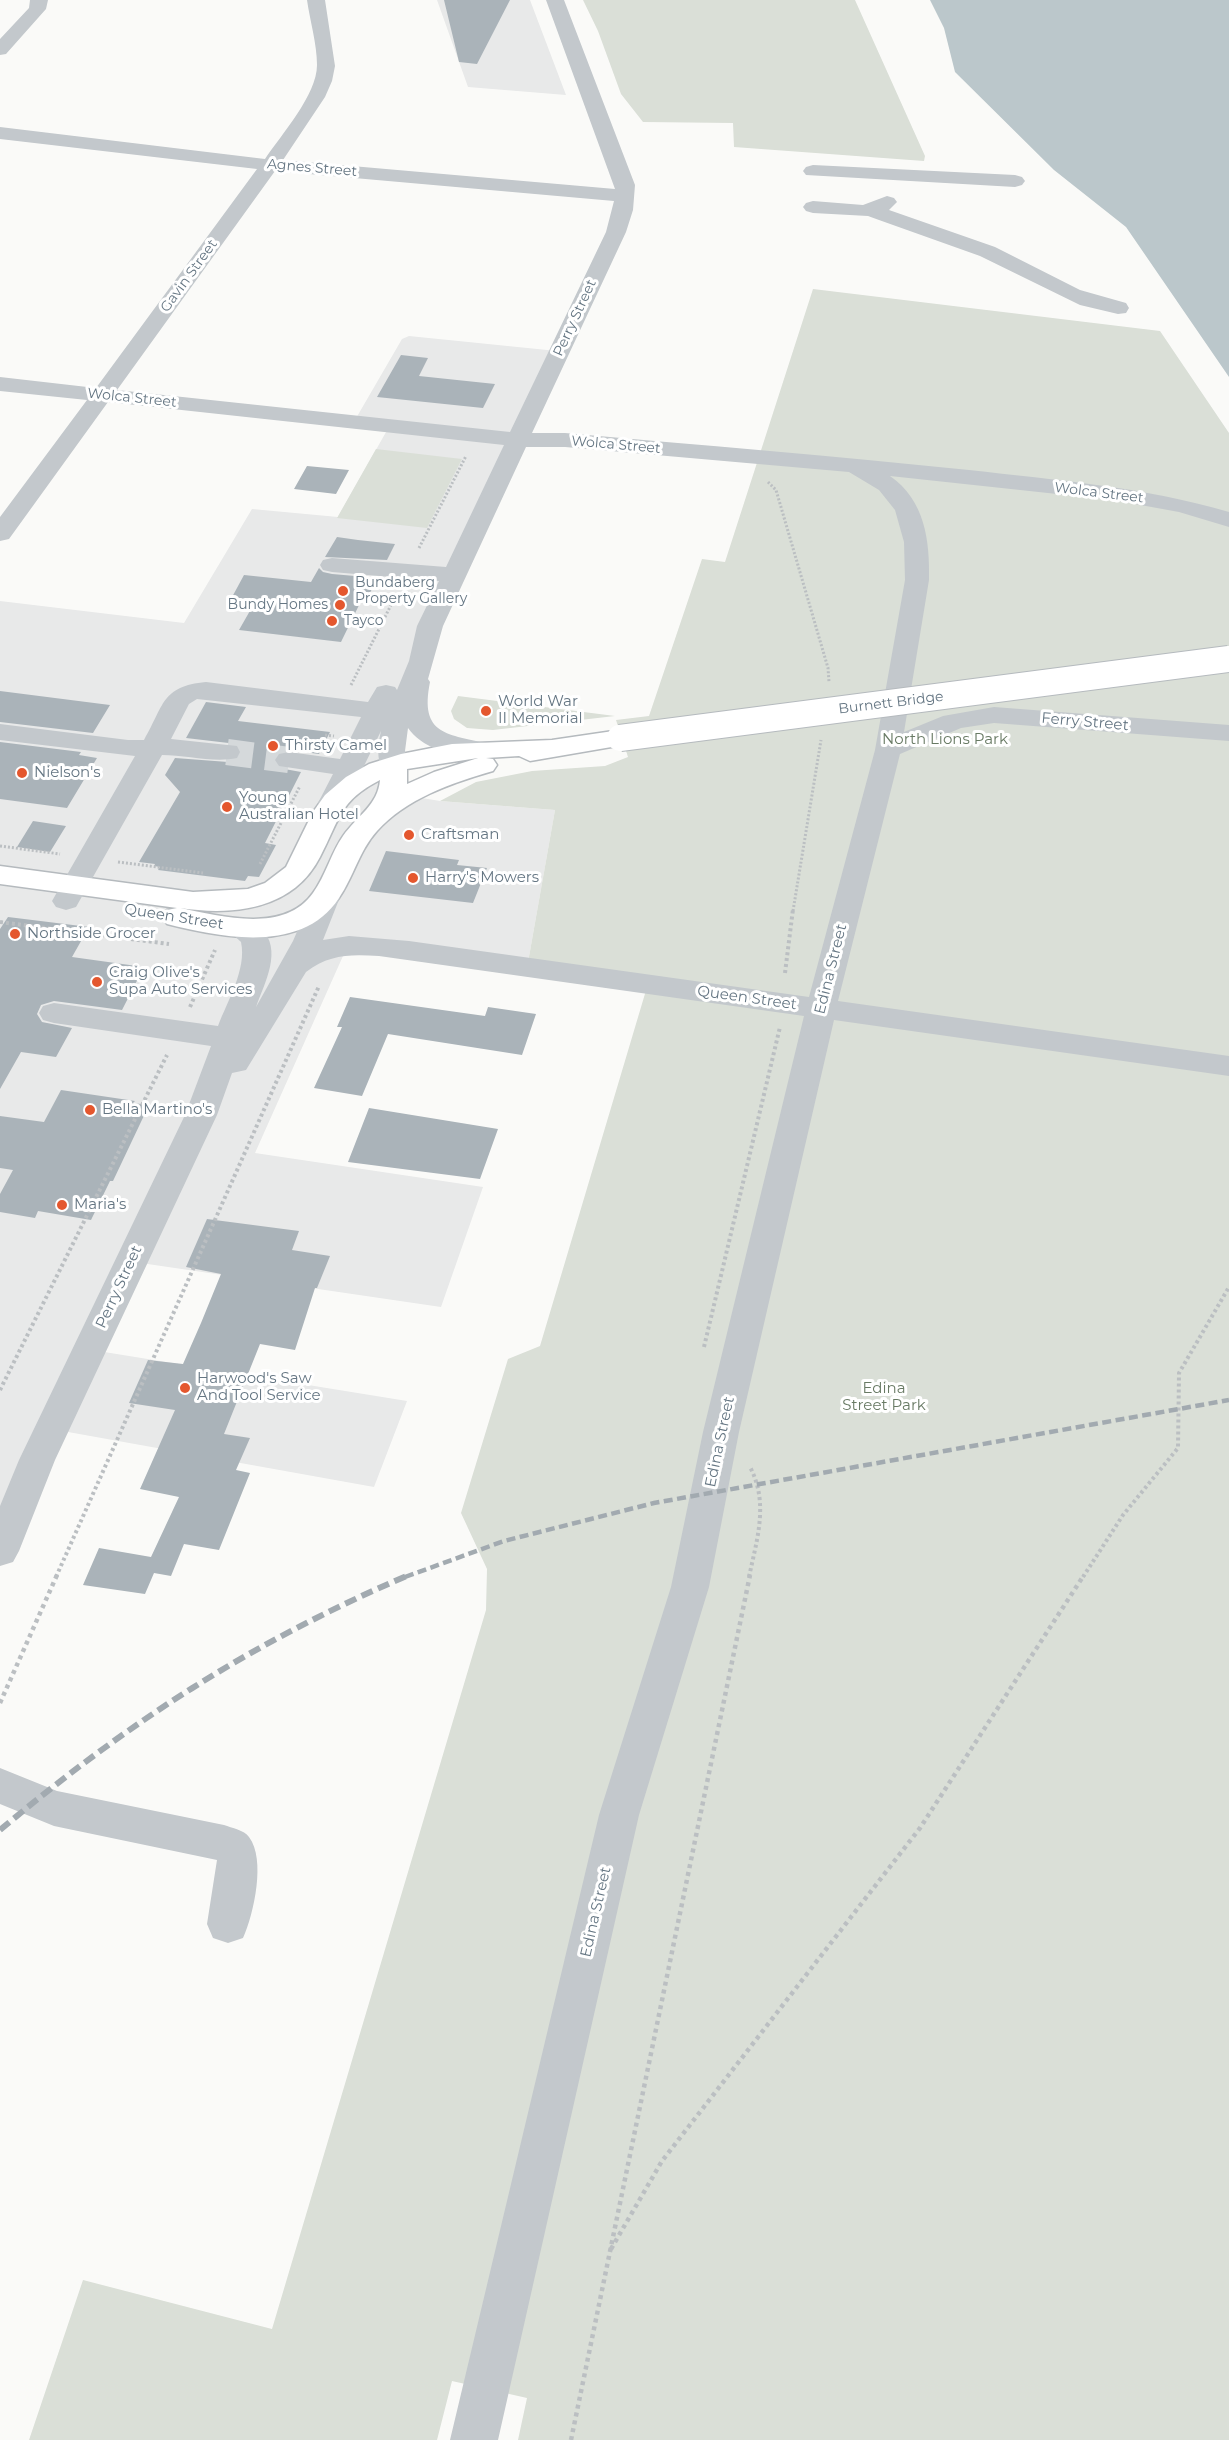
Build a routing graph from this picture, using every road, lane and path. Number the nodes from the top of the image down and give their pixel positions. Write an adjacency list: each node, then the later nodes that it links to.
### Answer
1 (39, 0): 4 (street)
2 (316, 0): 6 (street, Gavin Street)
3 (555, 0): 11 (street, Perry Street)
4 (0, 50)
5 (0, 133): 6 (street, Agnes Street)
6 (270, 165): 11 (street, Agnes Street); 16 (street, Gavin Street)
7 (811, 176): 8 (street)
8 (894, 181): 9 (street); 10 (street); 13 (street)
9 (1015, 182)
10 (972, 193)
11 (624, 196): 17 (street, Perry Street)
12 (813, 207): 13 (street)
13 (869, 210): 14 (street)
14 (1118, 308)
15 (0, 384): 16 (street, Wolca Street)
16 (102, 395): 17 (street, Wolca Street); 24 (street, Gavin Street)
17 (517, 440): 19 (street, Wolca Street); 27 (street, Perry Street)
18 (468, 453): 26 (path)
19 (854, 465): 20 (street, Wolca Street); 22 (street, Edina Street)
20 (964, 477): 22 (street); 23 (street, Wolca Street)
21 (761, 478): 31 (path)
22 (907, 508): 33 (street, Edina Street)
23 (1229, 520)
24 (0, 534)
25 (332, 565): 26 (street)
26 (408, 570): 27 (street); 32 (path)
27 (454, 575): 28 (street, Perry Street)
28 (430, 626): 30 (street, Perry Street); 34 (street, Perry Street)
29 (1229, 659): 40 (main road, Burnett Bridge, bridge)
30 (419, 671): 41 (street); 45 (street, Perry Street)
31 (830, 689)
32 (340, 706): 34 (street); 39 (street); 44 (path)
33 (895, 707): 35 (street, Ferry Street); 42 (street, Edina Street)
34 (377, 711): 46 (street, Perry Street)
35 (942, 725): 38 (street, Ferry Street); 42 (street, Ferry Street)
36 (0, 732): 39 (street)
37 (822, 732): 64 (path)
38 (1229, 733)
39 (154, 747): 43 (street); 50 (street)
40 (552, 748): 41 (main road, Burnett Bridge); 48 (main road, Burnett Bridge)
41 (480, 750): 45 (main road, Burnett Bridge)
42 (888, 750): 66 (street, Edina Street)
43 (227, 752)
44 (300, 762): 46 (street); 51 (path)
45 (393, 765): 47 (main road, Burnett Bridge); 48 (main road, Perry Street)
46 (348, 768): 47 (street, Perry Street)
47 (332, 802): 52 (main road, Perry Street)
48 (385, 809): 55 (main road, Perry Street)
49 (0, 846): 50 (path)
50 (91, 858): 53 (path); 57 (street)
51 (259, 865)
52 (300, 867): 55 (main road); 57 (main road, Queen Street)
53 (207, 873)
54 (0, 875): 57 (main road, Queen Street)
55 (332, 885): 59 (main road, Queen Street); 62 (street, Queen Street); 63 (street, Perry Street)
56 (0, 891): 57 (main road, Queen Street)
57 (71, 893): 59 (main road, Queen Street)
58 (0, 922): 60 (path)
59 (241, 928): 70 (street, Perry Street)
60 (170, 944)
61 (210, 950): 69 (path)
62 (409, 950): 63 (street, Queen Street); 66 (street, Queen Street)
63 (296, 966): 70 (street, Perry Street)
64 (784, 973)
65 (323, 977): 79 (path)
66 (821, 1009): 71 (street, Queen Street); 75 (street, Edina Street)
67 (54, 1013): 69 (street)
68 (782, 1020): 73 (path)
69 (179, 1031): 70 (street); 74 (path)
70 (240, 1040): 76 (street, Perry Street)
71 (1229, 1066)
72 (1229, 1287): 82 (path)
73 (702, 1359)
74 (0, 1390)
75 (721, 1432): 82 (path); 83 (street, Edina Street)
76 (37, 1460): 77 (street, Perry Street); 78 (street, Perry Street)
77 (0, 1526)
78 (0, 1551)
79 (0, 1703)
80 (0, 1786): 81 (street)
81 (228, 1924)
82 (609, 2252): 84 (path)
83 (474, 2440)
84 (571, 2440)

